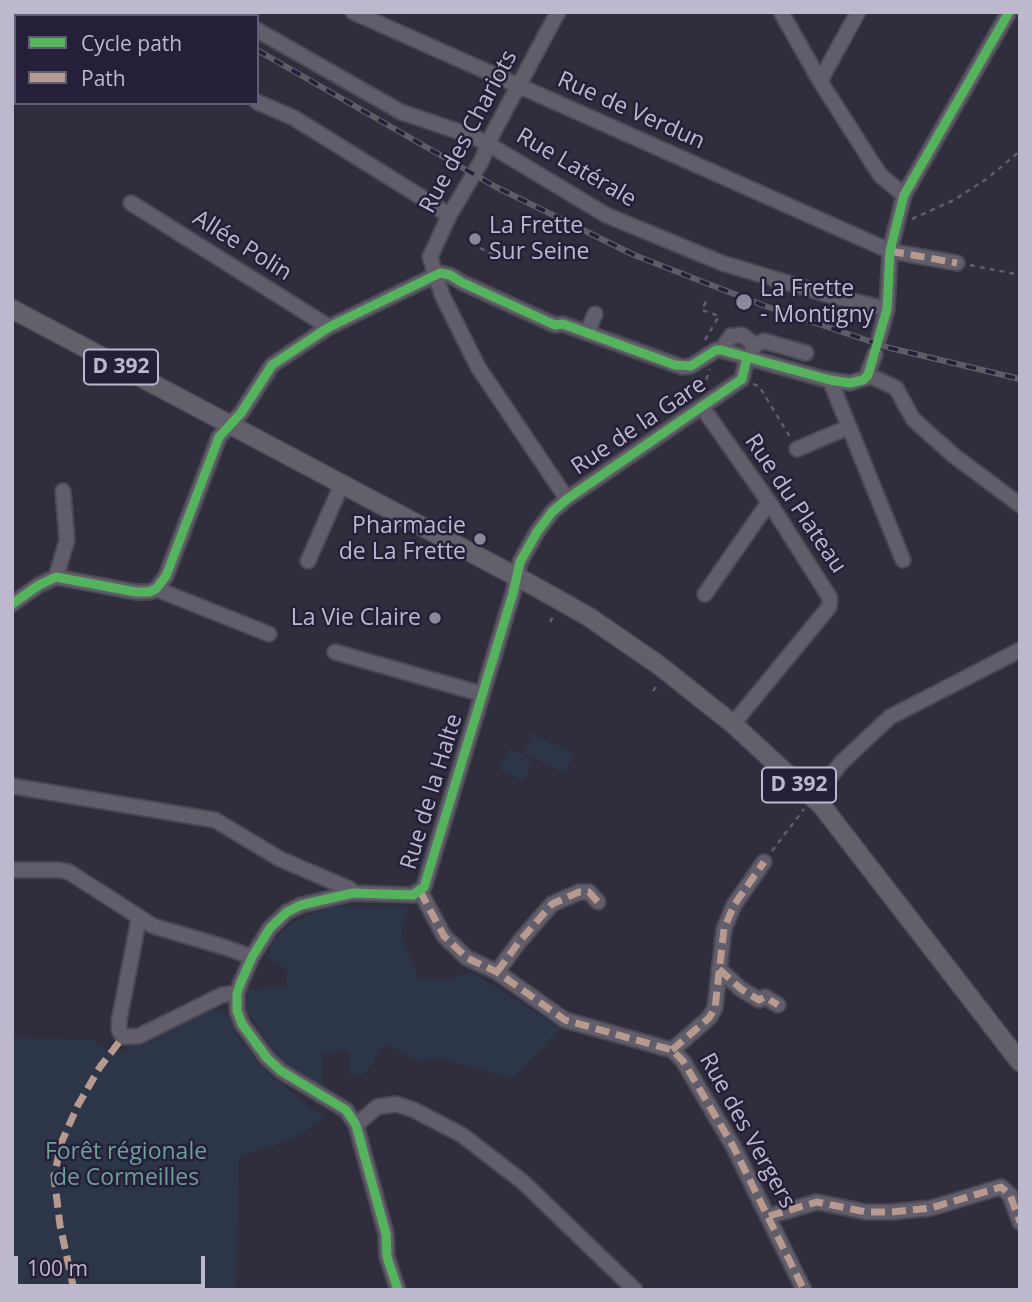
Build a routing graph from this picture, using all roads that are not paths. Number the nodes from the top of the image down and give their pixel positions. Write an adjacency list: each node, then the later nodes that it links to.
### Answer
1 (353, 12): 9 (street, Rue de Verdun)
2 (558, 12): 9 (street, Rue des Chariots)
3 (780, 12): 8 (street)
4 (858, 12): 8 (street)
5 (1017, 12): 6 (street)
6 (1006, 18): 12 (street)
7 (259, 31): 11 (street, Rue Latérale)
8 (820, 81): 12 (street)
9 (519, 86): 11 (street, Rue des Chariots); 15 (street, Rue de Verdun)
10 (259, 103): 14 (street)
11 (488, 144): 14 (street, Rue des Chariots); 21 (street, Rue Latérale)
12 (904, 195): 15 (street)
13 (131, 204): 23 (street, Allée Polin)
14 (449, 216): 17 (street, Rue des Chariots)
15 (890, 251): 16 (street, Rue de Verdun); 21 (street)
16 (957, 263)
17 (435, 275): 18 (street); 19 (street); 23 (street)
18 (461, 282): 19 (street); 24 (street)
19 (442, 295): 37 (street)
20 (12, 309): 32 (main road, D 392)
21 (887, 309): 25 (street)
22 (595, 314): 24 (street)
23 (329, 327): 32 (street)
24 (587, 333): 27 (street)
25 (879, 338)
26 (806, 353): 27 (street)
27 (750, 354): 30 (street); 31 (street, Rue de la Gare)
28 (875, 354): 29 (street)
29 (868, 375): 30 (street); 39 (street)
30 (830, 380): 33 (street)
31 (702, 399): 37 (street, Rue de la Gare); 38 (street, Rue du Plateau)
32 (231, 424): 35 (main road, D 392); 44 (street)
33 (849, 427): 34 (street); 40 (street)
34 (797, 449)
35 (342, 484): 41 (street); 43 (main road, D 392)
36 (63, 491): 42 (street)
37 (567, 499): 43 (street, Rue de la Gare)
38 (769, 502): 45 (street); 51 (street, Rue du Plateau)
39 (1020, 505)
40 (903, 560)
41 (308, 561)
42 (56, 577): 44 (street); 46 (street)
43 (517, 579): 50 (street, Rue de la Halte); 51 (main road, D 392)
44 (156, 589): 47 (street)
45 (705, 594)
46 (12, 604)
47 (269, 634)
48 (1020, 650): 53 (street)
49 (335, 652): 50 (street)
50 (482, 694): 56 (street, Rue de la Halte)
51 (733, 724): 53 (main road, D 392)
52 (12, 786): 57 (street)
53 (813, 798): 66 (main road, D 392)
54 (764, 862): 61 (street)
55 (12, 870): 59 (street)
56 (420, 891): 57 (street, Rue de la Halte); 62 (street, Rue des Vergers)
57 (353, 893): 60 (street, Rue de la Halte)
58 (598, 902): 62 (street)
59 (139, 918): 60 (street); 63 (street)
60 (252, 957): 63 (street, Rue de la Halte)
61 (719, 969): 64 (street); 65 (street)
62 (497, 972): 65 (street, Rue des Vergers)
63 (237, 993): 67 (street)
64 (778, 1005)
65 (672, 1051): 68 (street, Rue des Vergers)
66 (1019, 1062)
67 (356, 1125): 70 (street); 71 (street)
68 (769, 1216): 69 (street); 72 (street, Rue des Vergers)
69 (1020, 1222)
70 (398, 1290)
71 (635, 1290)
72 (804, 1290)

